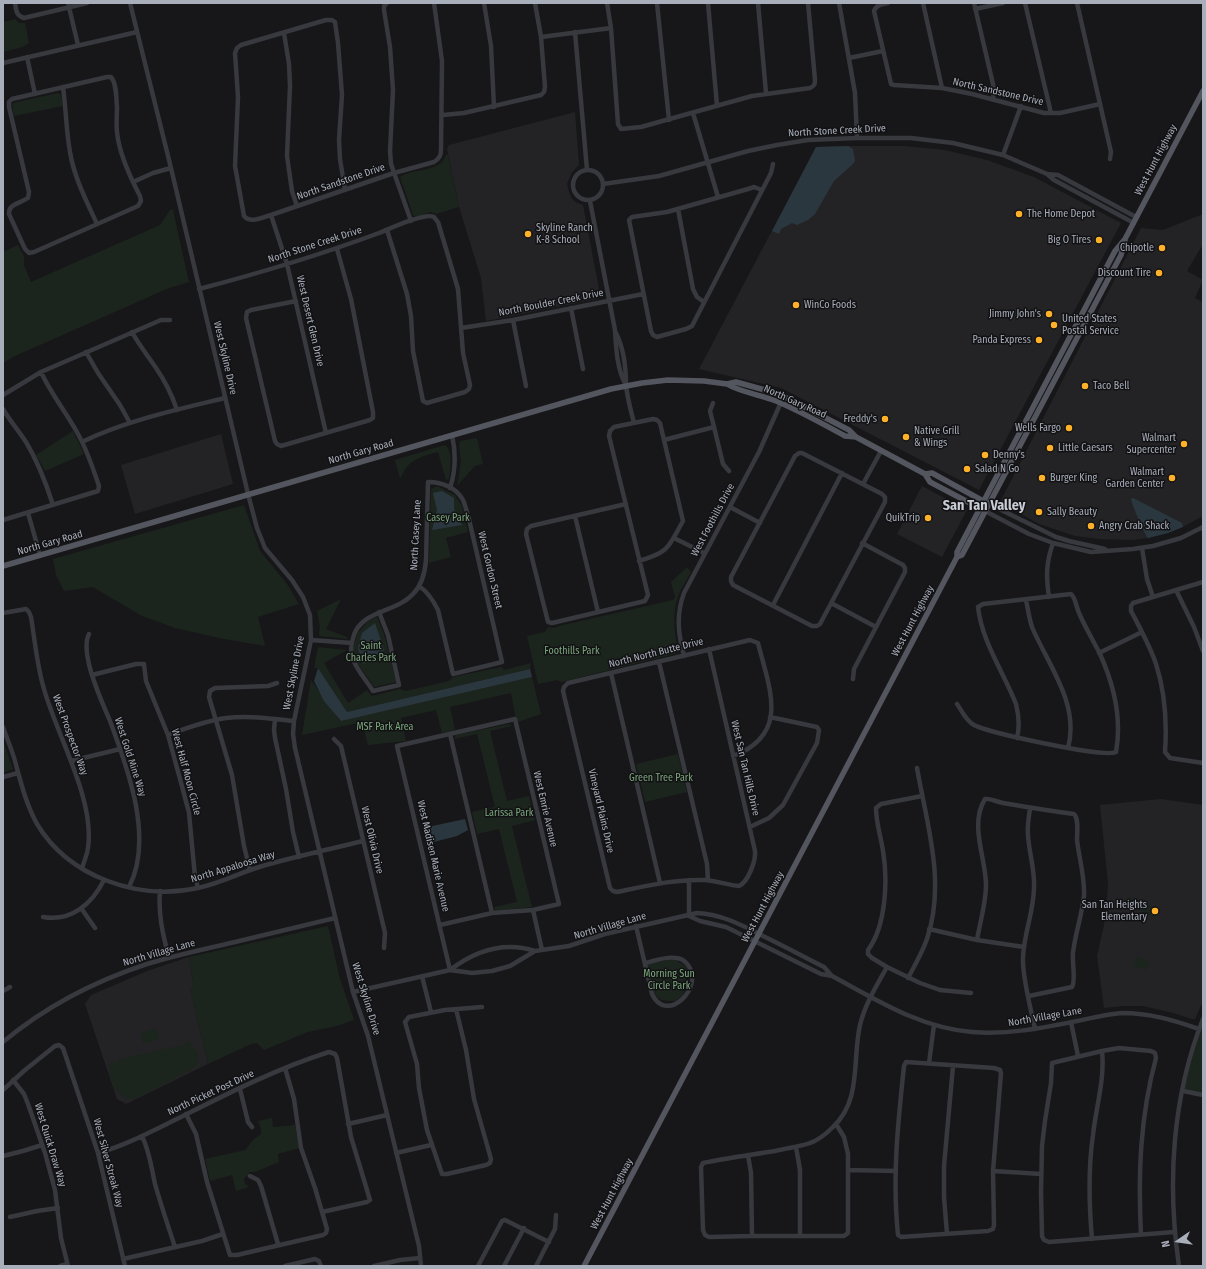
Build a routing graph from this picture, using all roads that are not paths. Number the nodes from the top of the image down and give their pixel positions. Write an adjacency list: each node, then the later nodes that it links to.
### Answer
1 (15, 3): 20 (street)
2 (87, 3): 20 (street)
3 (130, 3): 23 (street, West Skyline Drive)
4 (434, 3): 44 (street)
5 (484, 3): 39 (street)
6 (535, 3): 26 (street)
7 (607, 3): 22 (street)
8 (657, 3): 45 (street)
9 (708, 3): 40 (street)
10 (758, 3): 35 (street)
11 (808, 3): 35 (street)
12 (840, 3): 30 (street)
13 (888, 3): 28 (street)
14 (923, 3): 33 (street)
15 (974, 3): 21 (street)
16 (1003, 3): 21 (street)
17 (1025, 3): 43 (street)
18 (1077, 3): 38 (street)
19 (385, 4): 53 (street)
20 (68, 5): 27 (street)
21 (975, 9): 37 (street)
22 (611, 28): 24 (street); 45 (street)
23 (137, 32): 27 (street); 51 (street, West Skyline Drive)
24 (575, 32): 26 (street); 52 (street)
25 (284, 33): 56 (street); 60 (street); 62 (street, North Sandstone Drive)
26 (541, 37): 39 (street)
27 (78, 45): 29 (street)
28 (883, 51): 30 (street); 33 (street, North Sandstone Drive)
29 (27, 57): 31 (street); 36 (street)
30 (849, 58): 46 (street)
31 (3, 62)
32 (63, 87): 36 (street); 54 (street); 65 (street)
33 (942, 88): 37 (street, North Sandstone Drive)
34 (1203, 90): 63 (main road, West Hunt Highway)
35 (766, 93): 40 (street)
36 (35, 94): 65 (street)
37 (993, 98): 41 (street, North Sandstone Drive)
38 (1100, 104): 43 (street, North Sandstone Drive); 48 (street)
39 (494, 106): 44 (street)
40 (717, 106): 42 (street)
41 (1020, 106): 43 (street, North Sandstone Drive); 47 (street)
42 (693, 113): 45 (street); 49 (street)
43 (1051, 113)
44 (443, 115): 53 (street, North Sandstone Drive)
45 (669, 120)
46 (857, 138): 47 (street, North Stone Creek Drive); 49 (street, North Stone Creek Drive)
47 (1003, 155): 63 (street, North Stone Creek Drive)
48 (1110, 159)
49 (708, 163): 55 (street, North Stone Creek Drive); 58 (street)
50 (773, 164): 57 (street)
51 (171, 168): 54 (street); 70 (street, West Skyline Drive)
52 (587, 170): 55 (street); 59 (street)
53 (394, 173): 56 (street, North Sandstone Drive); 64 (street)
54 (133, 182): 65 (street)
55 (603, 184): 59 (street)
56 (345, 190): 60 (street, North Sandstone Drive)
57 (762, 190): 58 (street); 76 (street)
58 (718, 198): 61 (street)
59 (590, 201): 75 (street)
60 (297, 206): 62 (street, North Sandstone Drive)
61 (678, 209): 71 (street); 76 (street)
62 (271, 215): 69 (street, West Desert Glen Drive)
63 (1135, 220): 67 (main road, West Hunt Highway)
64 (411, 221): 66 (street, North Stone Creek Drive); 80 (street, North Stone Creek Drive)
65 (97, 224)
66 (387, 230): 68 (street, North Stone Creek Drive); 80 (street)
67 (1125, 239): 72 (main road, West Hunt Highway); 73 (main road, West Hunt Highway)
68 (336, 249): 69 (street, North Stone Creek Drive); 98 (street)
69 (287, 264): 70 (street, North Stone Creek Drive); 74 (street, West Desert Glen Drive)
70 (199, 289): 90 (street, West Skyline Drive)
71 (643, 294): 75 (street, North Boulder Creek Drive); 76 (street)
72 (1092, 296): 73 (main road); 113 (main road, West Hunt Highway)
73 (1098, 299): 115 (main road, West Hunt Highway)
74 (296, 301): 98 (street, West Desert Glen Drive); 98 (street)
75 (609, 301): 77 (street, North Boulder Creek Drive); 86 (street)
76 (704, 302)
77 (571, 308): 79 (street, North Boulder Creek Drive); 83 (street)
78 (170, 320): 81 (street)
79 (513, 320): 80 (street, North Boulder Creek Drive); 87 (street)
80 (462, 328)
81 (132, 332): 82 (street); 94 (street)
82 (86, 352): 84 (street); 96 (street)
83 (583, 369)
84 (41, 372): 88 (street); 102 (street)
85 (727, 384): 86 (main road, North Gary Road); 89 (main road, North Gary Road); 92 (main road, North Gary Road)
86 (626, 385): 95 (street); 99 (main road, North Gary Road)
87 (526, 386)
88 (3, 395)
89 (783, 397): 92 (street, West Foothills Drive); 100 (main road, North Gary Road)
90 (225, 398): 94 (street); 112 (street, West Skyline Drive)
91 (713, 403): 97 (street)
92 (780, 403): 100 (main road, North Gary Road); 117 (street, West Foothills Drive)
93 (3, 409): 116 (street)
94 (178, 410): 96 (street)
95 (634, 423): 101 (street); 114 (street)
96 (130, 424): 102 (street)
97 (714, 427): 101 (street); 104 (street)
98 (326, 433)
99 (452, 435): 111 (street); 112 (main road, North Gary Road)
100 (856, 437): 103 (main road, North Gary Road)
101 (664, 440): 125 (street)
102 (82, 442): 116 (street)
103 (881, 451): 106 (main road, North Gary Road); 109 (street)
104 (729, 472)
105 (842, 474): 109 (street); 123 (street); 142 (street)
106 (925, 474): 108 (main road, North Gary Road); 110 (main road, North Gary Road)
107 (428, 482): 111 (street, West Gordon Street); 136 (street, North Casey Lane)
108 (948, 482): 110 (main road); 113 (main road, North Gary Road)
109 (863, 484): 126 (street)
110 (934, 484): 118 (main road, North Gary Road)
111 (450, 488): 136 (street, West Gordon Street)
112 (248, 494): 131 (main road, North Gary Road); 149 (street, West Skyline Drive)
113 (984, 501): 115 (main road, North Gary Road); 118 (main road, West Hunt Highway)
114 (626, 504): 121 (street); 133 (street)
115 (989, 504): 119 (main road, West Hunt Highway); 129 (street, North Gary Road)
116 (53, 505): 120 (street)
117 (730, 507): 123 (street); 130 (street, West Foothills Drive)
118 (979, 508): 119 (main road, North Gary Road); 132 (main road, West Hunt Highway)
119 (985, 511): 127 (street, North Gary Road); 132 (main road, West Hunt Highway)
120 (28, 513): 122 (street); 131 (street)
121 (575, 516): 144 (street); 144 (street)
122 (3, 518)
123 (760, 523): 142 (street)
124 (1203, 527): 128 (street, North Gary Road)
125 (674, 538): 130 (street); 133 (street)
126 (862, 543): 141 (street); 146 (street)
127 (1054, 543): 129 (street, North Gary Road); 138 (street)
128 (1142, 548): 129 (street, North Gary Road); 139 (street)
129 (1107, 550)
130 (704, 553): 154 (street, West Foothills Drive)
131 (40, 555): 134 (main road, North Gary Road)
132 (957, 557): 205 (main road, West Hunt Highway)
133 (639, 561): 144 (street)
134 (3, 566)
135 (1203, 582): 137 (street)
136 (419, 586): 143 (street, North Casey Lane)
137 (1176, 590): 139 (street); 152 (street)
138 (1049, 597): 140 (street); 153 (street)
139 (1153, 597): 147 (street)
140 (1026, 600): 169 (street); 171 (street)
141 (831, 603): 142 (street); 146 (street)
142 (773, 605)
143 (379, 612): 150 (street, North Casey Lane); 150 (street, North Casey Lane)
144 (598, 612)
145 (3, 613): 174 (street, West Prospector Way)
146 (876, 627): 158 (street)
147 (1142, 632): 153 (street); 175 (street)
148 (89, 634): 157 (street, West Gold Mine Way)
149 (311, 640): 150 (street); 165 (street, West Skyline Drive)
150 (352, 644)
151 (709, 650): 154 (street, North North Butte Drive); 162 (street, North North Butte Drive); 173 (street, West San Tan Hills Drive)
152 (1203, 651)
153 (1099, 653): 171 (street)
154 (684, 656): 155 (street, North North Butte Drive)
155 (659, 662): 156 (street, North North Butte Drive); 189 (street)
156 (611, 673): 160 (street, North North Butte Drive); 190 (street)
157 (92, 675): 168 (street, West Half Moon Circle); 172 (street, West Gold Mine Way)
158 (853, 679)
159 (277, 683): 164 (street)
160 (564, 687): 190 (street, Vineyard Plains Drive)
161 (957, 704): 169 (street)
162 (770, 717): 173 (street); 181 (street)
163 (275, 719): 164 (street); 165 (street); 184 (street)
164 (216, 720): 168 (street); 186 (street)
165 (294, 721): 183 (street, West Skyline Drive)
166 (3, 727): 177 (street, North Appaloosa Way)
167 (450, 734): 196 (street, West Emrie Avenue); 197 (street); 201 (street, West Madisen Marie Avenue)
168 (168, 735): 193 (street, West Half Moon Circle)
169 (1017, 738): 171 (street)
170 (334, 739): 182 (street, West Olivia Drive)
171 (1068, 748)
172 (120, 749): 174 (street); 192 (street, West Gold Mine Way)
173 (733, 756): 181 (street, West San Tan Hills Drive)
174 (71, 761): 185 (street, West Prospector Way)
175 (1203, 763)
176 (917, 768): 179 (street)
177 (18, 773): 178 (street); 185 (street, North Appaloosa Way)
178 (3, 777)
179 (922, 796): 204 (street); 214 (street)
180 (1030, 808): 206 (street); 208 (street); 223 (street)
181 (750, 827): 191 (street, West San Tan Hills Drive)
182 (364, 841): 183 (street, North Appaloosa Way); 209 (street, West Olivia Drive)
183 (320, 852): 184 (street, North Appaloosa Way); 200 (street, West Skyline Drive)
184 (299, 857): 186 (street, North Appaloosa Way)
185 (82, 868): 187 (street, North Appaloosa Way)
186 (250, 870): 193 (street, North Appaloosa Way)
187 (104, 880): 192 (street, North Appaloosa Way); 195 (street)
188 (689, 880): 189 (street, Vineyard Plains Drive); 190 (street, Vineyard Plains Drive); 198 (street)
189 (708, 880): 191 (street, Vineyard Plains Drive)
190 (660, 883)
191 (739, 886)
192 (129, 887): 194 (street, North Appaloosa Way)
193 (198, 888): 194 (street, North Appaloosa Way)
194 (160, 891): 212 (street)
195 (81, 908): 199 (street); 203 (street)
196 (533, 910): 197 (street); 210 (street)
197 (492, 913): 201 (street)
198 (689, 916): 202 (street, North Village Lane); 205 (street, North Village Lane); 207 (street, North Village Lane)
199 (43, 917)
200 (335, 918): 212 (street, North Village Lane); 221 (street, West Skyline Drive)
201 (440, 925): 215 (street, West Madisen Marie Avenue)
202 (636, 926): 210 (street, North Village Lane); 213 (street)
203 (95, 928)
204 (929, 929): 206 (street); 218 (street)
205 (759, 934): 207 (main road, West Hunt Highway); 217 (street, North Village Lane)
206 (977, 940): 208 (street)
207 (755, 941): 217 (street, North Village Lane); 289 (main road, West Hunt Highway)
208 (1024, 947): 223 (street)
209 (384, 948)
210 (542, 950): 211 (street, North Village Lane)
211 (535, 951): 215 (street, North Village Lane); 215 (street, North Village Lane)
212 (169, 958): 233 (street, North Village Lane)
213 (645, 963): 213 (street)
214 (887, 967): 218 (street); 224 (street)
215 (450, 970): 216 (street, North Village Lane)
216 (422, 976): 221 (street, North Village Lane); 227 (street)
217 (832, 976): 224 (street, North Village Lane)
218 (908, 978): 222 (street)
219 (10, 987): 220 (street)
220 (3, 991)
221 (353, 992): 245 (street, West Skyline Drive)
222 (971, 993)
223 (1029, 996): 231 (street)
224 (871, 997): 230 (street, North Village Lane); 247 (street)
225 (482, 1007): 226 (street)
226 (456, 1009): 227 (street); 251 (street)
227 (431, 1012): 251 (street)
228 (1203, 1019): 232 (street)
229 (1071, 1022): 231 (street, North Village Lane); 232 (street, North Village Lane); 235 (street)
230 (934, 1025): 231 (street, North Village Lane); 236 (street)
231 (1035, 1029)
232 (1199, 1029): 242 (street)
233 (3, 1042)
234 (1102, 1051): 235 (street); 270 (street); 273 (street)
235 (1078, 1056): 260 (street)
236 (929, 1063): 237 (street); 258 (street)
237 (953, 1066): 259 (street); 269 (street)
238 (285, 1068): 240 (street, North Picket Post Drive); 246 (street, North Picket Post Drive); 263 (street)
239 (13, 1080): 241 (street); 250 (street, West Quick Draw Way); 253 (street, West Silver Streak Way)
240 (240, 1089): 244 (street, North Picket Post Drive); 248 (street)
241 (3, 1090)
242 (1182, 1091): 243 (street); 267 (street)
243 (1203, 1095)
244 (186, 1114): 249 (street, North Picket Post Drive); 268 (street)
245 (387, 1115): 246 (street); 254 (street, West Skyline Drive)
246 (348, 1124): 263 (street)
247 (836, 1124): 252 (street); 257 (street)
248 (252, 1127)
249 (142, 1136): 253 (street, North Picket Post Drive); 276 (street)
250 (42, 1145): 256 (street); 262 (street, West Quick Draw Way)
251 (431, 1145): 254 (street)
252 (796, 1147): 255 (street); 272 (street)
253 (98, 1153): 278 (street, West Silver Streak Way)
254 (396, 1153): 277 (street, West Skyline Drive)
255 (748, 1155): 271 (street); 271 (street)
256 (3, 1156)
257 (848, 1170): 258 (street); 272 (street)
258 (896, 1171): 269 (street)
259 (993, 1171): 260 (street); 269 (street)
260 (1041, 1174): 273 (street)
261 (250, 1176): 275 (street)
262 (58, 1208): 265 (street); 279 (street, West Quick Draw Way)
263 (322, 1212): 275 (street)
264 (556, 1215): 274 (street)
265 (10, 1217)
266 (524, 1228): 274 (street); 286 (street); 287 (street)
267 (1174, 1232): 270 (street); 290 (street)
268 (223, 1234): 275 (street); 276 (street)
269 (947, 1234)
270 (1141, 1235): 273 (street)
271 (752, 1236): 272 (street)
272 (800, 1236)
273 (1092, 1239)
274 (549, 1242): 288 (street)
275 (278, 1244)
276 (175, 1247): 278 (street)
277 (420, 1258): 284 (street); 285 (street, West Skyline Drive)
278 (123, 1259): 281 (street, West Silver Streak Way)
279 (68, 1265): 280 (street)
280 (60, 1266)
281 (125, 1266)
282 (285, 1266): 283 (street)
283 (321, 1266)
284 (375, 1266)
285 (421, 1266)
286 (478, 1266)
287 (504, 1266)
288 (536, 1266)
289 (584, 1266)
290 (1179, 1266)

